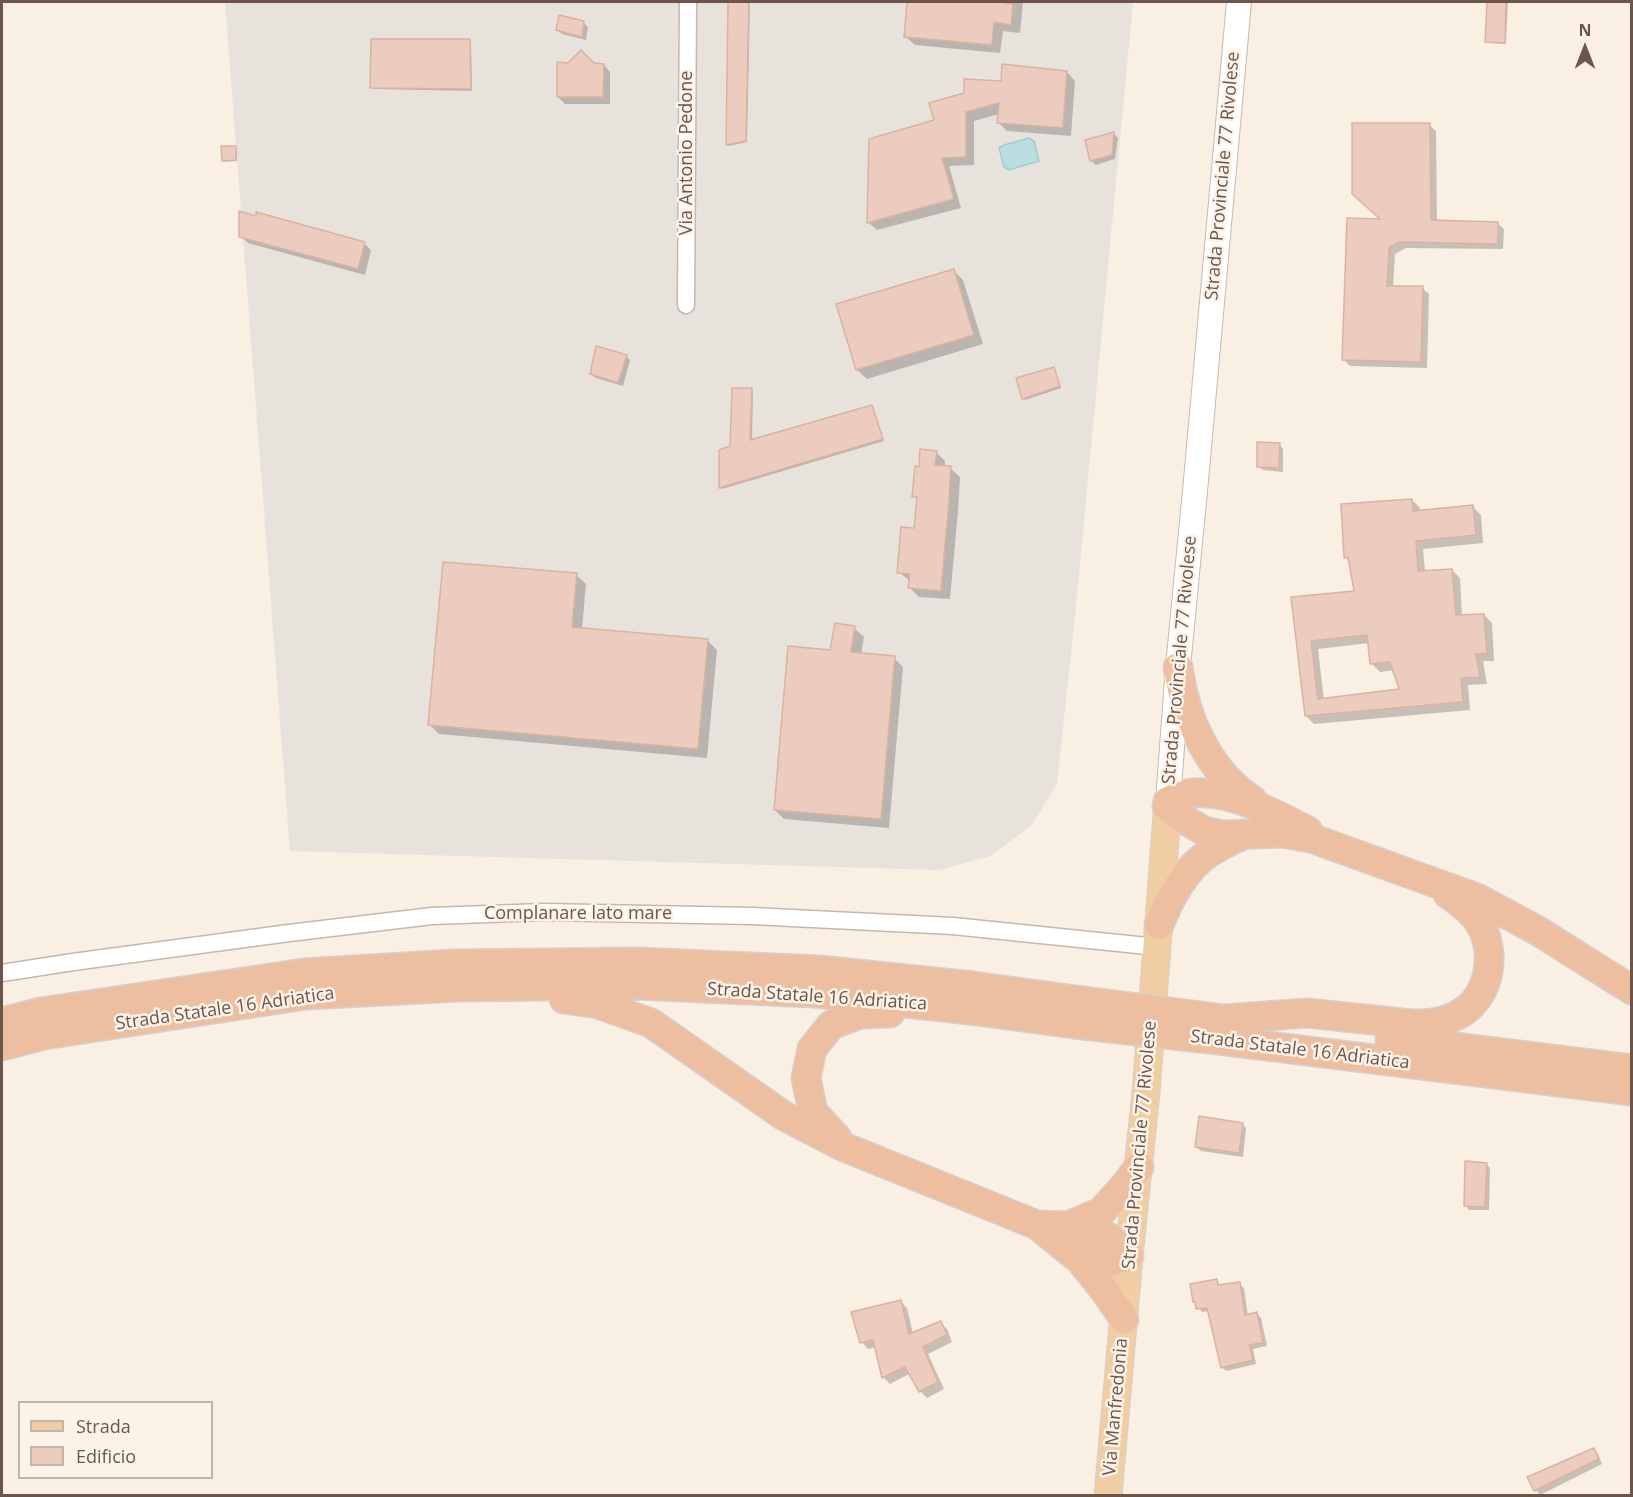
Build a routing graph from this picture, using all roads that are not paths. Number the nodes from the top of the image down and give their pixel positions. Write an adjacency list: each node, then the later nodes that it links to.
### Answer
1 (688, 2): 3 (street, Via Antonio Pedone)
2 (1239, 2): 4 (main road, Strada Provinciale 77 Rivolese)
3 (686, 305)
4 (1178, 667): 5 (main road, Strada Provinciale 77 Rivolese); 6 (highway)
5 (1168, 804): 6 (highway); 7 (highway); 10 (main road, Strada Provinciale 77 Rivolese)
6 (1275, 814): 8 (highway)
7 (1243, 835): 8 (highway); 10 (highway)
8 (1341, 849): 9 (highway)
9 (1424, 879): 13 (highway); 17 (highway)
10 (1158, 936): 11 (street, Complanare lato mare); 22 (main road, Strada Provinciale 77 Rivolese)
11 (2, 973)
12 (458, 987): 14 (highway, Strada Statale 16 Adriatica); 18 (highway, Strada Statale 16 Adriatica); 21 (highway)
13 (1632, 990)
14 (970, 1010): 15 (highway, Strada Statale 16 Adriatica); 21 (highway)
15 (1075, 1012): 16 (highway, Strada Statale 16 Adriatica); 17 (highway, Strada Statale 16 Adriatica, bridge)
16 (2, 1022)
17 (1222, 1030): 19 (highway, Strada Statale 16 Adriatica); 20 (highway, Strada Statale 16 Adriatica)
18 (2, 1046)
19 (1632, 1069)
20 (1632, 1091)
21 (844, 1147): 23 (highway)
22 (1139, 1167): 24 (highway); 25 (main road, Strada Provinciale 77 Rivolese)
23 (1037, 1225): 24 (highway); 26 (highway)
24 (1068, 1226): 25 (highway)
25 (1129, 1256): 26 (highway); 27 (main road, Strada Provinciale 77 Rivolese)
26 (1080, 1260): 27 (highway)
27 (1124, 1319): 28 (main road, Via Manfredonia)
28 (1108, 1496)

